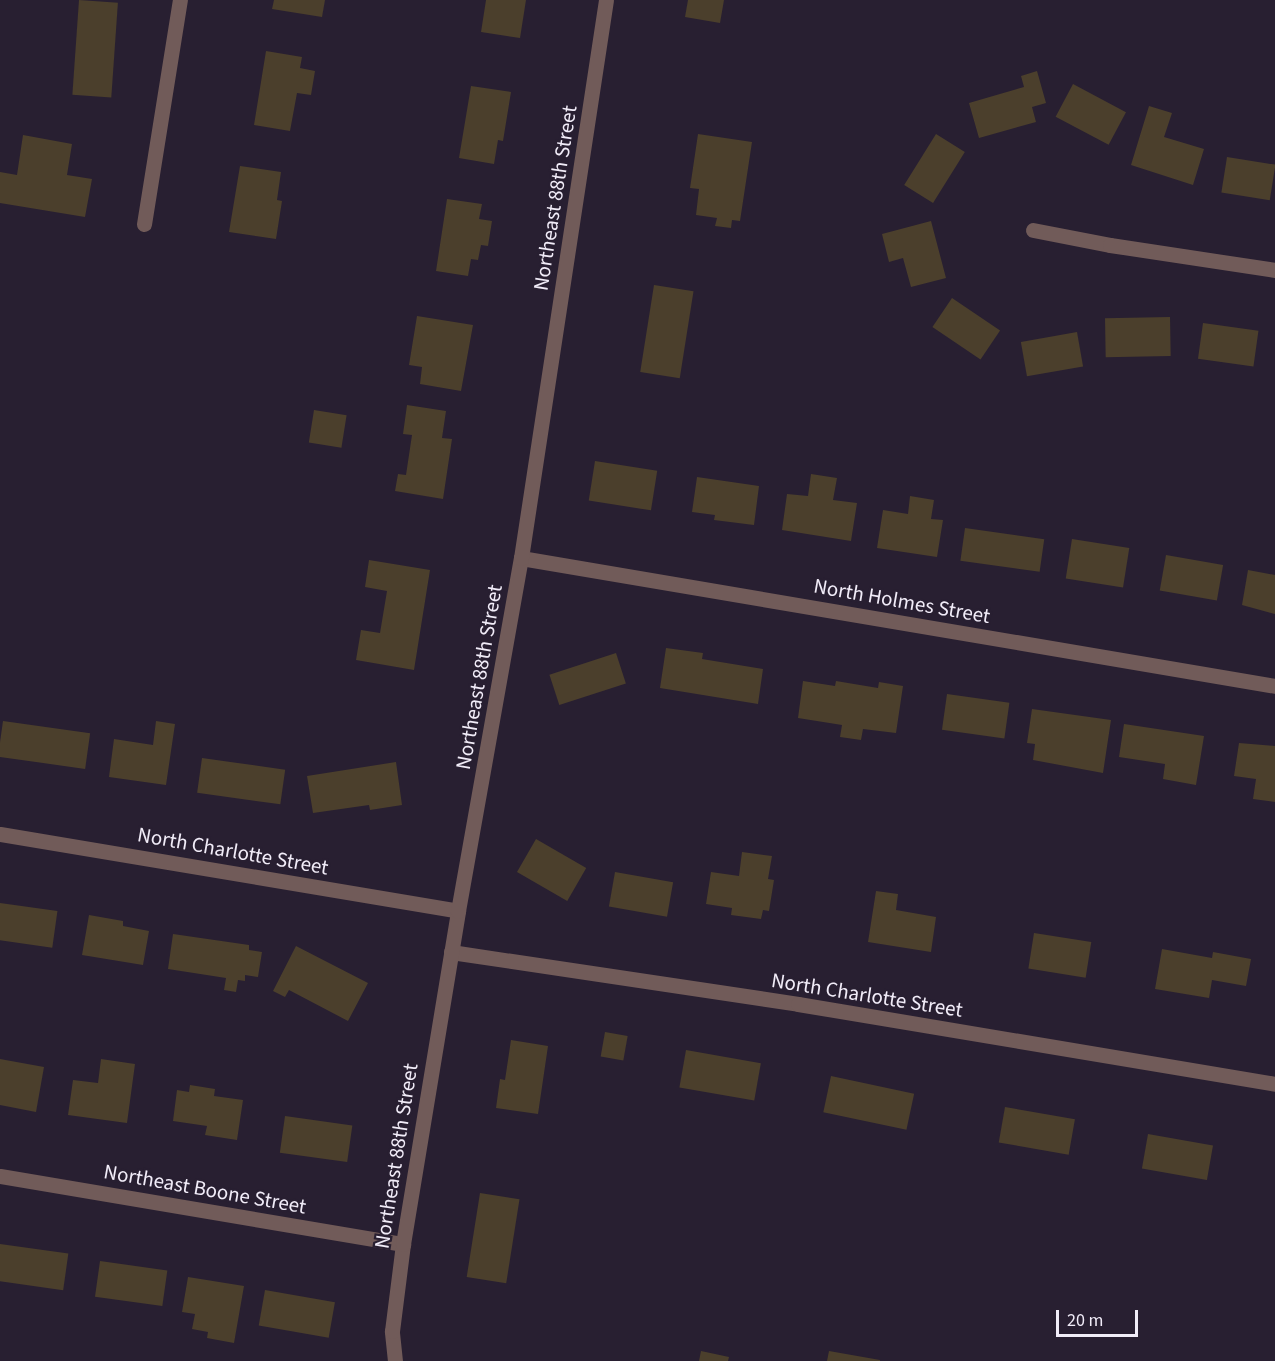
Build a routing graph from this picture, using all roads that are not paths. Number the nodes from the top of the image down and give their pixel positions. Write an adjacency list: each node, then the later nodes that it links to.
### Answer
1 (180, 0): 3 (street)
2 (606, 0): 6 (street, Northeast 88th Street)
3 (144, 224)
4 (1033, 230): 5 (street)
5 (1275, 270)
6 (521, 558): 7 (street, North Holmes Street); 9 (street, Northeast 88th Street)
7 (1275, 686)
8 (0, 834): 9 (street, North Charlotte Street)
9 (458, 911): 10 (street, Northeast 88th Street)
10 (451, 952): 11 (street, North Charlotte Street); 13 (street, Northeast 88th Street)
11 (1275, 1084)
12 (0, 1176): 13 (street, Northeast Boone Street)
13 (403, 1244): 14 (street, Northeast 88th Street)
14 (395, 1361)

